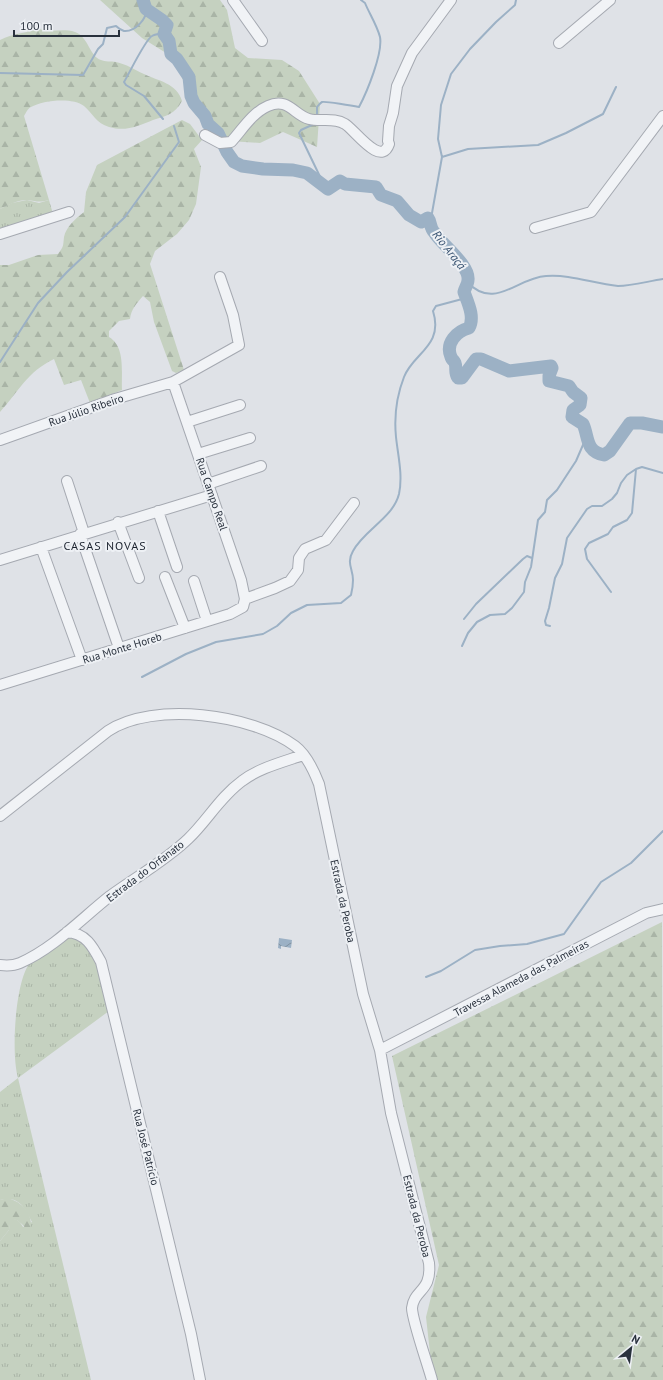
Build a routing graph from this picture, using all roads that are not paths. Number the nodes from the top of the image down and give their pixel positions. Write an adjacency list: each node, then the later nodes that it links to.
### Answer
1 (233, 0): 4 (street)
2 (451, 0): 7 (street)
3 (610, 0): 5 (street)
4 (262, 41)
5 (559, 43)
6 (663, 116): 9 (street)
7 (206, 135)
8 (69, 212): 10 (street)
9 (535, 228)
10 (0, 234)
11 (220, 278): 12 (street, Rua Júlio Ribeiro)
12 (174, 382): 14 (street, Rua Campo Real); 16 (street, Rua Júlio Ribeiro)
13 (240, 405): 14 (street)
14 (187, 422): 17 (street, Rua Campo Real)
15 (250, 438): 17 (street)
16 (0, 440)
17 (198, 454): 20 (street, Rua Campo Real)
18 (261, 466): 20 (street)
19 (67, 481): 25 (street)
20 (208, 484): 21 (street, Rua Campo Real)
21 (212, 495): 23 (street); 32 (street, Rua Campo Real)
22 (354, 504): 32 (street, Rua Monte Horeb)
23 (158, 511): 24 (street); 28 (street)
24 (118, 522): 25 (street); 30 (street)
25 (82, 534): 26 (street); 35 (street)
26 (41, 547): 27 (street); 36 (street)
27 (0, 560)
28 (177, 567)
29 (165, 577): 34 (street)
30 (139, 578)
31 (194, 581): 33 (street)
32 (244, 603): 33 (street, Rua Monte Horeb)
33 (208, 621): 34 (street, Rua Monte Horeb)
34 (185, 628): 35 (street, Rua Monte Horeb)
35 (119, 648): 36 (street, Rua Monte Horeb)
36 (82, 660): 37 (street, Rua Monte Horeb)
37 (0, 685)
38 (303, 755): 39 (street, Estrada da Peroba); 41 (street, Estrada do Orfanato); 43 (street, Estrada da Peroba)
39 (0, 816)
40 (663, 909): 43 (street, Travessa Alameda das Palmeiras)
41 (67, 932): 42 (street, Estrada do Orfanato); 44 (street, Rua José Patrício)
42 (0, 964)
43 (380, 1050): 45 (street, Estrada da Peroba)
44 (200, 1380)
45 (432, 1380)

